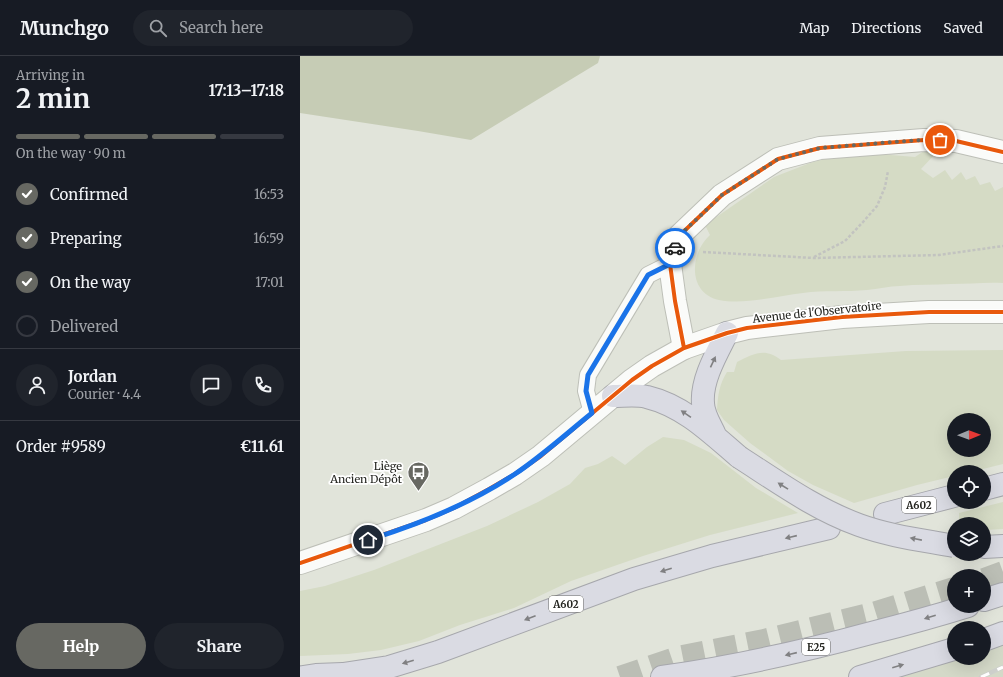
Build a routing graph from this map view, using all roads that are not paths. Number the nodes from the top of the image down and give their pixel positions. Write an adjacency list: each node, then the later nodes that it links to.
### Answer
1 (1003, 152): 2 (street)
2 (670, 264): 5 (street); 7 (lane)
3 (1003, 312): 4 (street, Avenue de l'Observatoire)
4 (727, 333): 5 (street, Avenue de l'Observatoire); 8 (highway, one-way to 4)
5 (684, 348): 6 (street, Avenue de l'Observatoire)
6 (613, 396): 7 (street, Avenue de l'Observatoire); 8 (highway, one-way to 6)
7 (592, 413): 17 (street, Avenue de l'Observatoire)
8 (717, 438): 14 (highway, one-way to 8, bridge)
9 (1003, 484): 10 (highway)
10 (991, 487)
11 (947, 498): 12 (highway, A602)
12 (885, 514)
13 (829, 528): 24 (highway, A602, one-way to 24)
14 (947, 545)
15 (1003, 546): 16 (highway)
16 (991, 547)
17 (300, 563)
18 (1003, 594): 19 (highway)
19 (991, 598)
20 (947, 612): 25 (highway, E25, one-way to 25)
21 (1003, 633): 22 (highway)
22 (991, 637)
23 (947, 651): 26 (highway, one-way to 23)
24 (303, 677)
25 (662, 677)
26 (860, 677)

